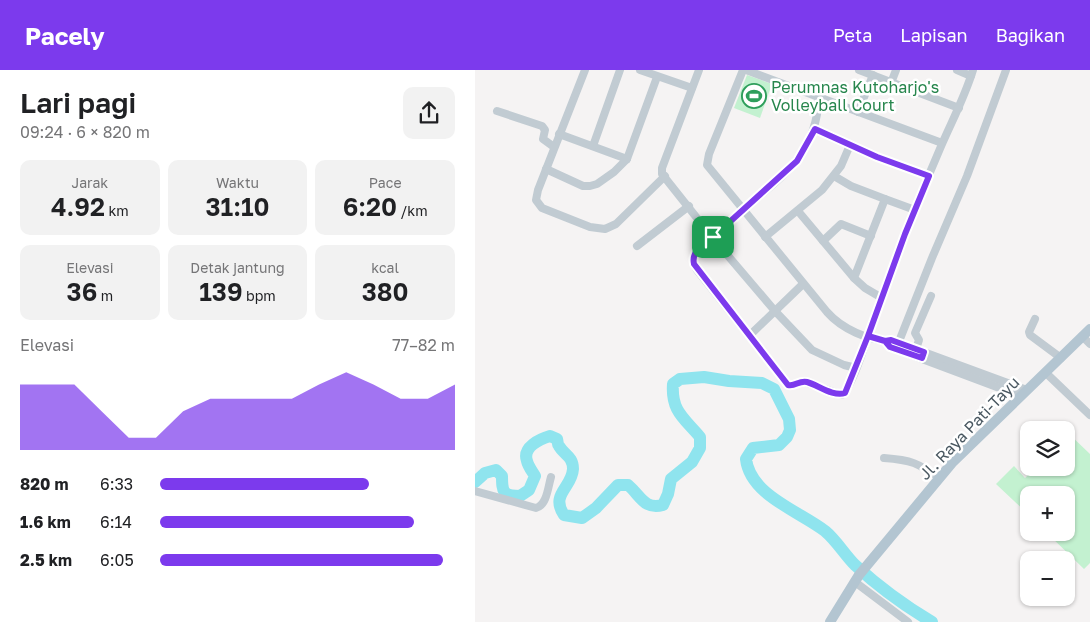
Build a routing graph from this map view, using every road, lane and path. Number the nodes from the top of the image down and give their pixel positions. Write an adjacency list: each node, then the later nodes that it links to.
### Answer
1 (585, 70): 20 (street)
2 (620, 70): 23 (street)
3 (640, 70): 12 (street)
4 (699, 70): 14 (street)
5 (744, 70): 15 (street); 32 (street)
6 (859, 70): 11 (street)
7 (896, 70): 13 (street)
8 (957, 70): 10 (street)
9 (1007, 70): 49 (street)
10 (972, 73): 16 (street)
11 (873, 75): 13 (street); 18 (street)
12 (657, 77): 14 (street); 25 (street)
13 (891, 83): 16 (street)
14 (692, 88): 27 (street)
15 (819, 97): 18 (street); 19 (street)
16 (959, 108): 21 (street)
17 (497, 110): 24 (street)
18 (859, 112): 21 (street)
19 (815, 129): 22 (street); 32 (street)
20 (559, 134): 23 (street); 24 (street)
21 (942, 143): 29 (street)
22 (850, 145): 28 (street); 29 (street)
23 (593, 146): 25 (street)
24 (554, 147): 26 (street)
25 (627, 159): 26 (street)
26 (546, 169): 27 (street)
27 (665, 176): 31 (street)
28 (834, 176): 30 (street); 34 (street)
29 (929, 176): 33 (street)
30 (885, 199): 33 (street); 35 (street)
31 (689, 206): 36 (street); 39 (street)
32 (743, 210): 36 (street); 37 (street)
33 (915, 210): 43 (street)
34 (797, 211): 37 (street); 38 (street)
35 (871, 236): 38 (street); 40 (street)
36 (713, 237): 44 (street); 46 (street)
37 (765, 237): 41 (street)
38 (823, 241): 40 (street)
39 (637, 246)
40 (854, 278): 43 (street)
41 (803, 284): 44 (street); 47 (street)
42 (931, 296): 50 (street)
43 (881, 298): 47 (street)
44 (775, 311): 46 (street); 53 (street)
45 (1035, 319): 52 (street)
46 (750, 335): 53 (street)
47 (868, 336): 49 (street); 53 (street)
48 (1087, 336): 52 (main road, Jl. Raya Pati-Tayu)
49 (898, 346): 50 (street); 51 (street)
50 (916, 349): 51 (street)
51 (923, 355): 55 (street)
52 (1061, 358): 54 (main road, Jl. Raya Pati-Tayu)
53 (856, 368)
54 (1046, 373): 55 (main road, Jl. Raya Pati-Tayu); 56 (street)
55 (1024, 393): 59 (main road, Jl. Raya Pati-Tayu)
56 (1090, 415)
57 (884, 458): 59 (street)
58 (551, 477): 60 (street)
59 (940, 478): 61 (main road, Jl. Raya Pati-Tayu)
60 (475, 491)
61 (857, 578): 62 (main road); 63 (street)
62 (830, 622)
63 (907, 622)

